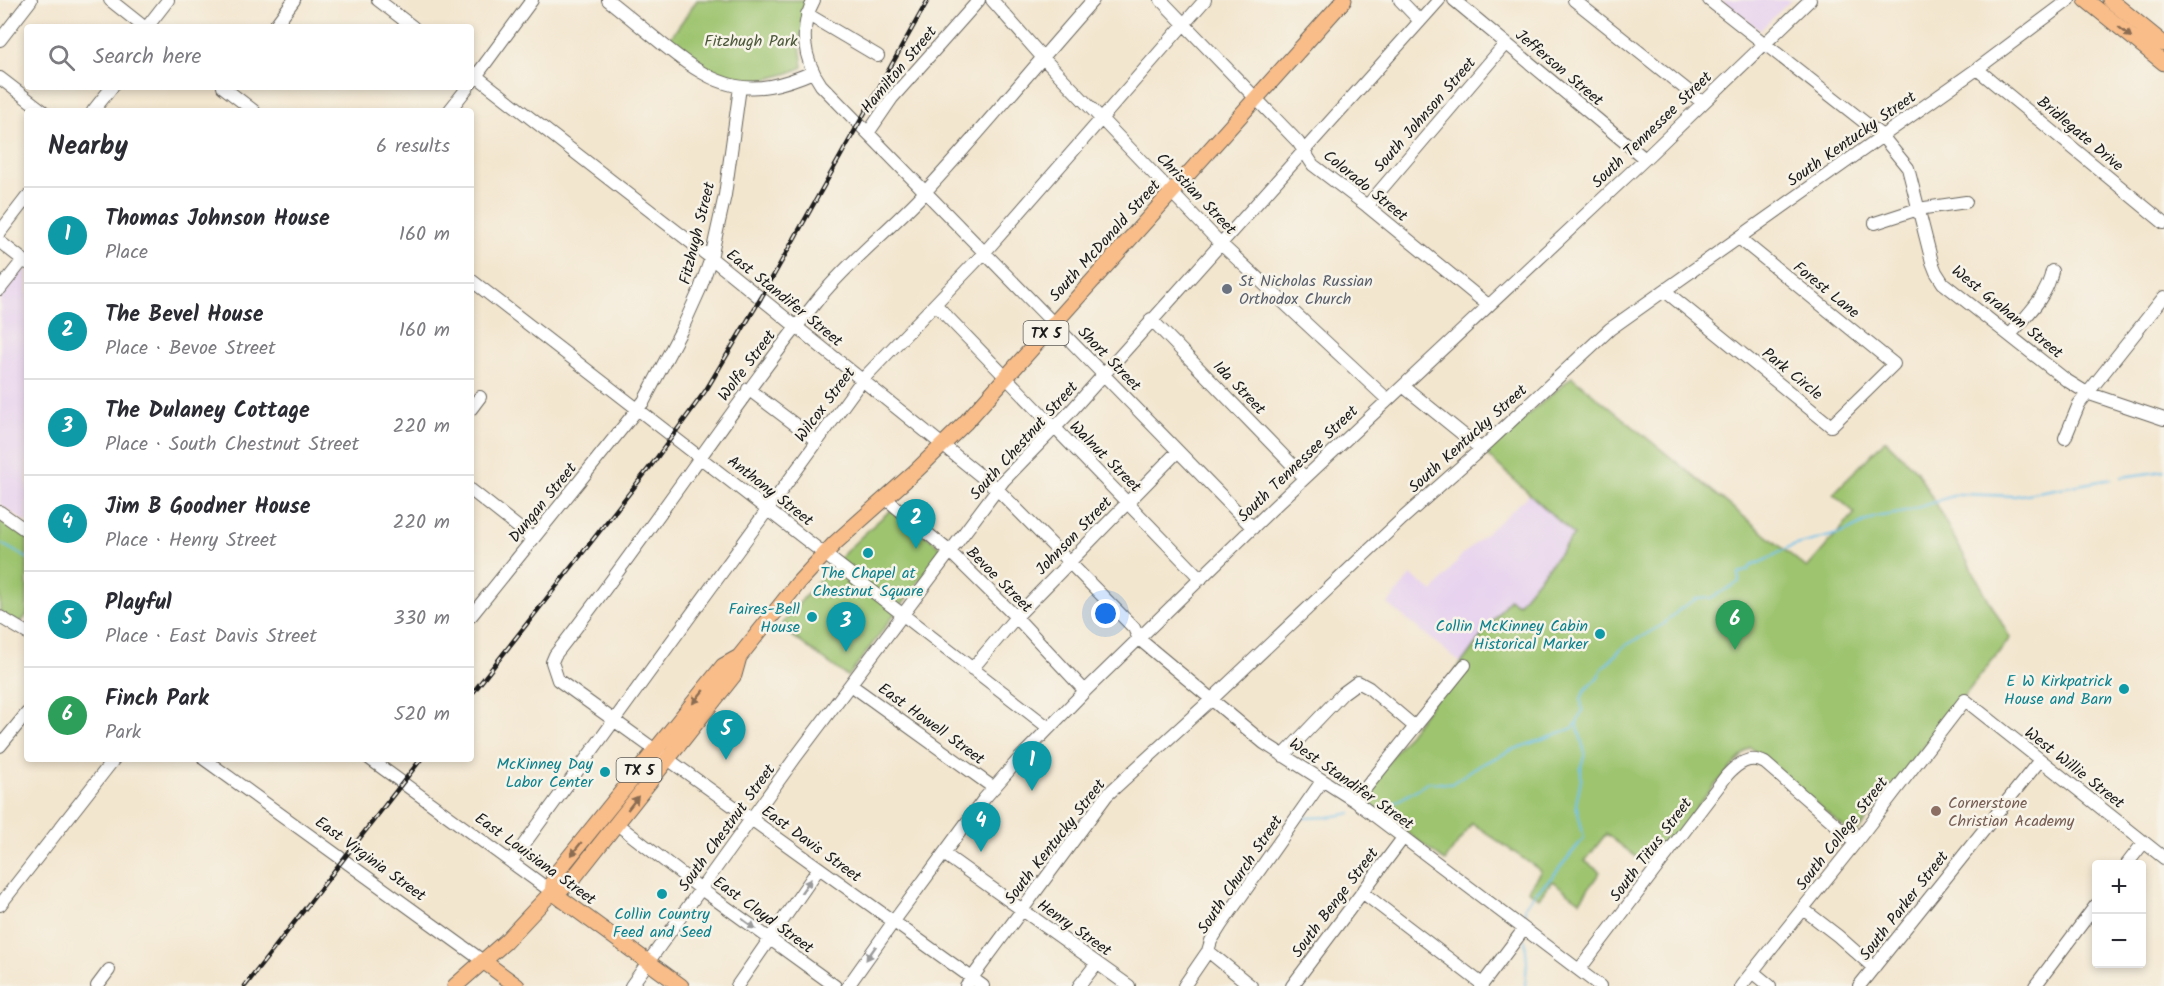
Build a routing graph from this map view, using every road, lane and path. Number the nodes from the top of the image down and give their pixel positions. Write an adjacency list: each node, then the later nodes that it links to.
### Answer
1 (32, 0): 31 (street)
2 (110, 0): 26 (street)
3 (168, 0): 27 (street)
4 (294, 0): 28 (street)
5 (378, 0): 29 (street)
6 (532, 0): 40 (street)
7 (608, 0): 43 (street)
8 (814, 0): 24 (street)
9 (979, 0): 54 (street, Hamilton Street)
10 (992, 0): 36 (street, Christian Street)
11 (1093, 0): 36 (street, Wolfe Street)
12 (1161, 0): 30 (street, Colorado Street)
13 (1205, 0): 30 (street, Wilcox Street)
14 (1344, 0): 47 (main road, South McDonald Street / TX 5)
15 (1400, 0): 25 (street)
16 (1439, 0): 25 (street, South Chestnut Street)
17 (1454, 0): 32 (street, Jefferson Street)
18 (1574, 0): 48 (street)
19 (1709, 0): 33 (street, West Graham Street)
20 (1810, 0): 33 (street, South Tennessee Street)
21 (2069, 0): 38 (street, South Kentucky Street)
22 (2086, 0): 37 (main road, one-way to 37)
23 (2110, 0): 34 (main road)
24 (807, 14): 35 (street); 39 (street)
25 (1420, 21): 56 (street, South Chestnut Street)
26 (142, 24)
27 (148, 24)
28 (276, 24)
29 (409, 24)
30 (1184, 24): 47 (street, Colorado Street); 53 (street, Wilcox Street)
31 (2, 32)
32 (1506, 44): 57 (street, Jefferson Street); 62 (street, South Johnson Street)
33 (1764, 44): 48 (street, South Tennessee Street); 55 (street, West Graham Street)
34 (2164, 44)
35 (878, 56)
36 (1043, 58): 53 (street, Christian Street); 58 (street, Wolfe Street)
37 (2164, 63)
38 (1977, 69): 55 (street, South Kentucky Street); 65 (street, Bridlegate Drive)
39 (813, 72): 43 (street); 54 (street, Short Street)
40 (474, 76)
41 (0, 78): 49 (street)
42 (474, 78): 71 (street, East Standifer Street)
43 (740, 87): 71 (street, Fitzhugh Street)
44 (110, 90): 50 (street)
45 (228, 90): 51 (street)
46 (466, 90): 52 (street)
47 (1256, 97): 56 (street, Colorado Street); 59 (main road, South McDonald Street / TX 5)
48 (1702, 102): 57 (street, South Tennessee Street)
49 (39, 108)
50 (95, 108)
51 (249, 108)
52 (451, 108)
53 (1102, 119): 59 (street, Christian Street); 70 (street, Wilcox Street)
54 (867, 133): 58 (street, Short Street)
55 (1882, 136): 63 (street, West Graham Street); 67 (street, South Kentucky Street)
56 (1305, 151): 62 (street, Colorado Street); 69 (street, South Chestnut Street)
57 (1645, 159): 80 (street, South Tennessee Street)
58 (925, 192): 70 (street, Short Street); 83 (street, Wolfe Street)
59 (1172, 192): 69 (street, Christian Street); 82 (main road, South McDonald Street / TX 5)
60 (24, 201): 66 (street)
61 (1966, 202): 63 (street)
62 (1367, 206): 80 (street, Colorado Street)
63 (1918, 209): 64 (street); 84 (street, West Graham Street)
64 (1875, 223)
65 (2164, 223)
66 (0, 232)
67 (1739, 238): 77 (street, South Kentucky Street); 85 (street, Forest Lane)
68 (0, 242): 72 (street)
69 (1221, 244): 81 (street, South Chestnut Street); 93 (street, Christian Street)
70 (984, 252): 79 (street, Wilcox Street); 82 (street, Short Street)
71 (711, 258): 83 (street, East Standifer Street); 95 (street, Fitzhugh Street)
72 (24, 260)
73 (24, 262): 76 (street)
74 (2052, 271): 84 (street)
75 (474, 282): 95 (street, Anthony Street)
76 (0, 289)
77 (1665, 291): 85 (street, Park Circle); 101 (street, South Kentucky Street)
78 (2164, 297): 91 (street)
79 (936, 305): 87 (street, Walnut Street); 88 (street, Wilcox Street)
80 (1488, 305): 89 (street, South Tennessee Street)
81 (1151, 319): 86 (street, South Chestnut Street); 104 (street, Ida Street)
82 (1054, 323): 86 (street, Short Street); 87 (main road, South McDonald Street / TX 5)
83 (796, 327): 88 (street, East Standifer Street); 90 (street, Wolfe Street)
84 (2010, 335): 91 (street, West Graham Street)
85 (1894, 364)
86 (1104, 375): 97 (street, South Chestnut Street); 102 (street, Short Street)
87 (1006, 377): 97 (street, Walnut Street); 100 (main road, South McDonald Street / TX 5)
88 (862, 380): 99 (street, Wilcox Street); 100 (street, East Standifer Street)
89 (1403, 386): 93 (street, South Tennessee Street); 101 (street)
90 (748, 389): 99 (street); 103 (street, Wolfe Street)
91 (2087, 393): 96 (street, West Graham Street); 98 (street)
92 (480, 397): 94 (street)
93 (1388, 400): 104 (street, South Tennessee Street)
94 (474, 405)
95 (638, 408): 103 (street, Anthony Street); 113 (street, Dungan Street)
96 (2164, 419)
97 (1055, 428): 105 (street, South Chestnut Street); 108 (street, Walnut Street)
98 (2065, 438)
99 (817, 441): 109 (street, Wilcox Street)
100 (944, 445): 105 (street, East Standifer Street); 107 (main road, South McDonald Street / TX 5)
101 (1481, 449): 130 (street, South Kentucky Street)
102 (1178, 451): 108 (street); 111 (street, Short Street)
103 (700, 456): 109 (street, Anthony Street); 126 (street, Wolfe Street)
104 (1305, 478): 111 (street, South Tennessee Street)
105 (997, 489): 114 (street, South Chestnut Street); 116 (street, East Standifer Street)
106 (474, 492): 113 (street)
107 (885, 498): 114 (street, Bevoe Street); 115 (main road, South McDonald Street / TX 5)
108 (1128, 501): 116 (street, Johnson Street); 117 (street, Walnut Street)
109 (768, 509): 115 (street, Anthony Street); 133 (street, Wilcox Street)
110 (0, 512): 112 (street)
111 (1253, 528): 117 (street, South Tennessee Street)
112 (24, 529)
113 (533, 539): 118 (street, Dungan Street)
114 (950, 552): 119 (street, South Chestnut Street); 121 (street, Bevoe Street)
115 (825, 554): 119 (street, Anthony Street); 124 (main road, South McDonald Street / TX 5)
116 (1069, 562): 121 (street, Johnson Street); 123 (street, East Standifer Street)
117 (1201, 579): 123 (street, South Tennessee Street)
118 (474, 612)
119 (903, 615): 127 (street, Anthony Street); 128 (street, South Chestnut Street)
120 (0, 617): 122 (street)
121 (1016, 617): 127 (street); 129 (street, Bevoe Street)
122 (24, 631)
123 (1139, 639): 129 (street, South Tennessee Street); 130 (street, West Standifer Street)
124 (739, 657): 137 (main road, South McDonald Street / TX 5, one-way to 137); 139 (main road, South McDonald Street / TX 5)
125 (1465, 665): 134 (street)
126 (552, 667): 133 (street, East Davis Street)
127 (972, 669): 135 (street, Anthony Street)
128 (851, 685): 145 (street, East Howell Street); 147 (street, South Chestnut Street)
129 (1085, 691): 135 (street, South Tennessee Street)
130 (1212, 699): 138 (street, West Standifer Street); 161 (street, South Kentucky Street)
131 (1965, 700): 140 (street, West Willie Street); 150 (street, South College Street)
132 (24, 717): 136 (street)
133 (615, 721): 137 (street, East Davis Street); 155 (street, Wilcox Street)
134 (1415, 727): 138 (street); 146 (street)
135 (1049, 728): 145 (street, South Tennessee Street)
136 (0, 746)
137 (654, 751): 139 (street, East Davis Street); 158 (main road, South McDonald Street / TX 5, one-way to 158)
138 (1283, 756): 144 (street, West Standifer Street)
139 (668, 759): 147 (street, East Davis Street); 148 (main road, South McDonald Street / TX 5, one-way to 139)
140 (2040, 760): 151 (street, West Willie Street); 171 (street, South Parker Street)
141 (112, 762): 160 (street)
142 (208, 762): 168 (street, East Virginia Street)
143 (374, 762): 155 (street, East Louisiana Street)
144 (1322, 781): 146 (street, West Standifer Street); 167 (street, South Church Street)
145 (994, 788): 152 (street, South Tennessee Street)
146 (1355, 801): 149 (street, West Standifer Street)
147 (752, 819): 156 (street, East Davis Street); 157 (street, South Chestnut Street)
148 (616, 824): 157 (street, East Cloyd Street); 158 (main road, South McDonald Street / TX 5)
149 (1403, 838): 159 (street, South Benge Street); 165 (street, West Standifer Street)
150 (1856, 842): 162 (street, South College Street); 173 (street, South Titus Street)
151 (2144, 842): 153 (street, West Willie Street); 154 (street)
152 (944, 854): 161 (street, Henry Street); 164 (street, South Tennessee Street)
153 (2164, 858)
154 (2130, 860)
155 (511, 862): 158 (street, East Louisiana Street)
156 (819, 868): 164 (street, East Davis Street); 166 (street, one-way to 156)
157 (701, 889): 166 (street, East Cloyd Street, one-way to 166); 169 (street, South Chestnut Street)
158 (552, 892): 168 (main road, TX 5); 169 (main road, East Louisiana Street)
159 (1362, 892): 176 (street); 190 (street, South Benge Street)
160 (0, 905)
161 (1021, 909): 170 (street, Henry Street); 175 (street, South Kentucky Street)
162 (1803, 909): 171 (street); 174 (street, South College Street)
163 (2092, 911): 195 (street)
164 (894, 921): 175 (street, East Davis Street); 184 (street, South Tennessee Street, one-way to 184)
165 (1524, 929): 173 (street, West Standifer Street); 176 (street)
166 (769, 938): 182 (street); 183 (street, East Cloyd Street)
167 (1208, 951): 188 (street, South Church Street); 189 (street)
168 (483, 961): 178 (main road, TX 5); 179 (main road, East Virginia Street)
169 (648, 963): 180 (street, South Chestnut Street); 181 (main road, East Louisiana Street)
170 (1097, 963): 186 (street); 187 (street, Henry Street)
171 (1874, 968): 194 (street, South Parker Street)
172 (109, 970): 177 (street)
173 (1579, 970): 191 (street, West Standifer Street)
174 (1753, 972): 192 (street, South College Street); 193 (street)
175 (969, 982): 185 (street, East Davis Street)
176 (1482, 985)
177 (97, 986)
178 (455, 986)
179 (517, 986)
180 (631, 986)
181 (681, 986)
182 (737, 986)
183 (835, 986)
184 (848, 986)
185 (983, 986)
186 (1079, 986)
187 (1129, 986)
188 (1184, 986)
189 (1251, 986)
190 (1292, 986)
191 (1600, 986)
192 (1741, 986)
193 (1770, 986)
194 (1859, 986)
195 (2036, 986)

